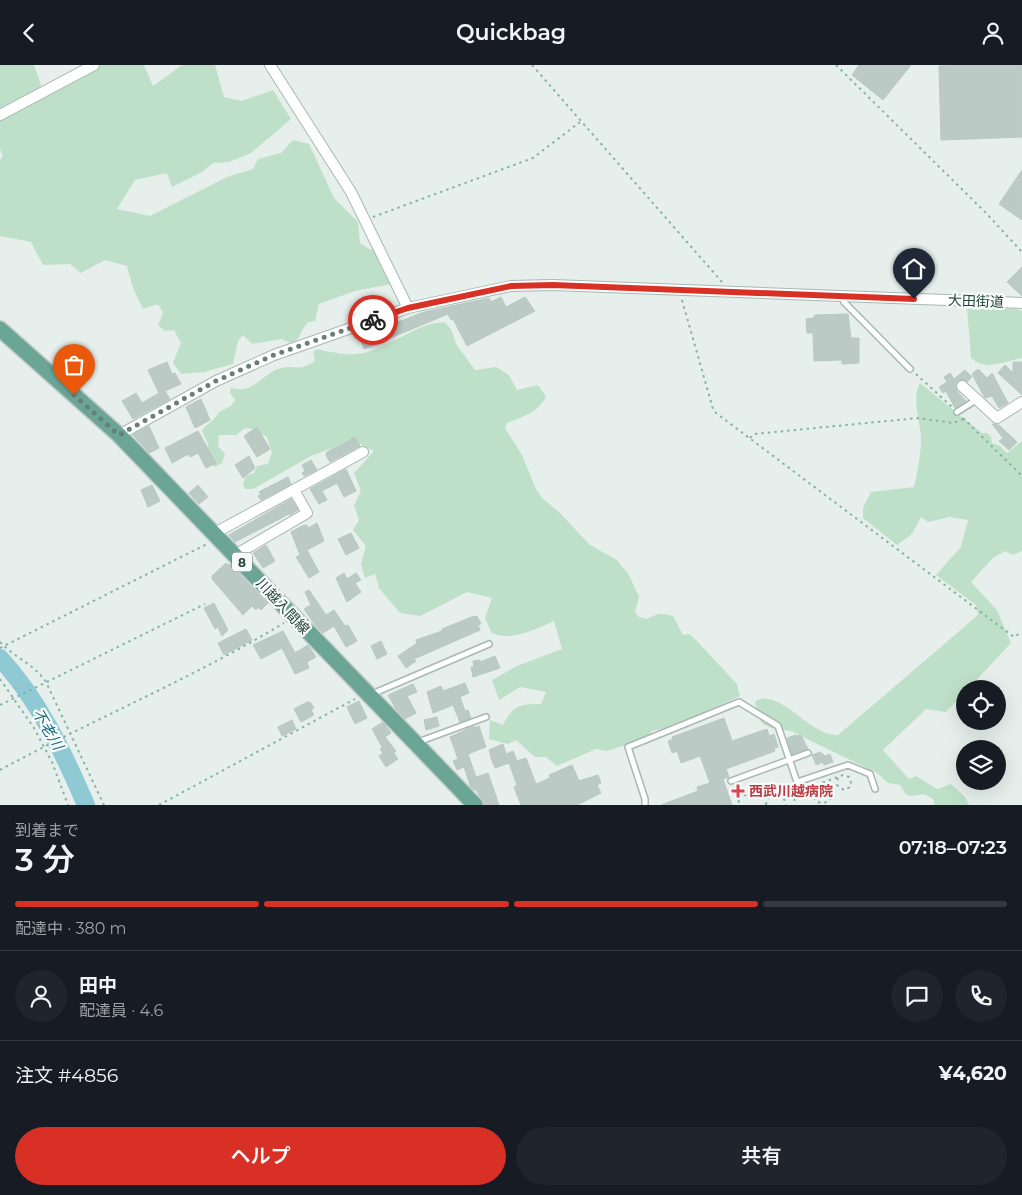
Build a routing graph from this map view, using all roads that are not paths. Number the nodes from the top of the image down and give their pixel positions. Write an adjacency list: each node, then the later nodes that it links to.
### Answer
1 (94, 65): 3 (street)
2 (270, 65): 6 (street)
3 (0, 115)
4 (842, 296): 5 (street, 大田街道); 6 (street, 大田街道); 8 (lane)
5 (1022, 303)
6 (408, 308): 13 (street, 大田街道)
7 (0, 329): 13 (main road, 川越入間線 / 8)
8 (910, 369)
9 (962, 386): 10 (street)
10 (976, 400): 11 (street); 12 (lane)
11 (1022, 402)
12 (957, 412)
13 (119, 435): 16 (main road, 川越入間線 / 8)
14 (363, 452): 15 (street)
15 (294, 489): 16 (street); 17 (street)
16 (215, 536): 17 (main road, 川越入間線 / 8)
17 (234, 555): 19 (main road, 川越入間線 / 8)
18 (489, 645): 19 (lane)
19 (368, 693): 21 (main road, 川越入間線 / 8)
20 (486, 717): 21 (lane)
21 (415, 743): 26 (main road, 川越入間線 / 8)
22 (808, 753): 23 (lane)
23 (790, 759): 24 (lane); 25 (lane); 27 (lane)
24 (731, 781)
25 (875, 789)
26 (475, 805)
27 (645, 805)

